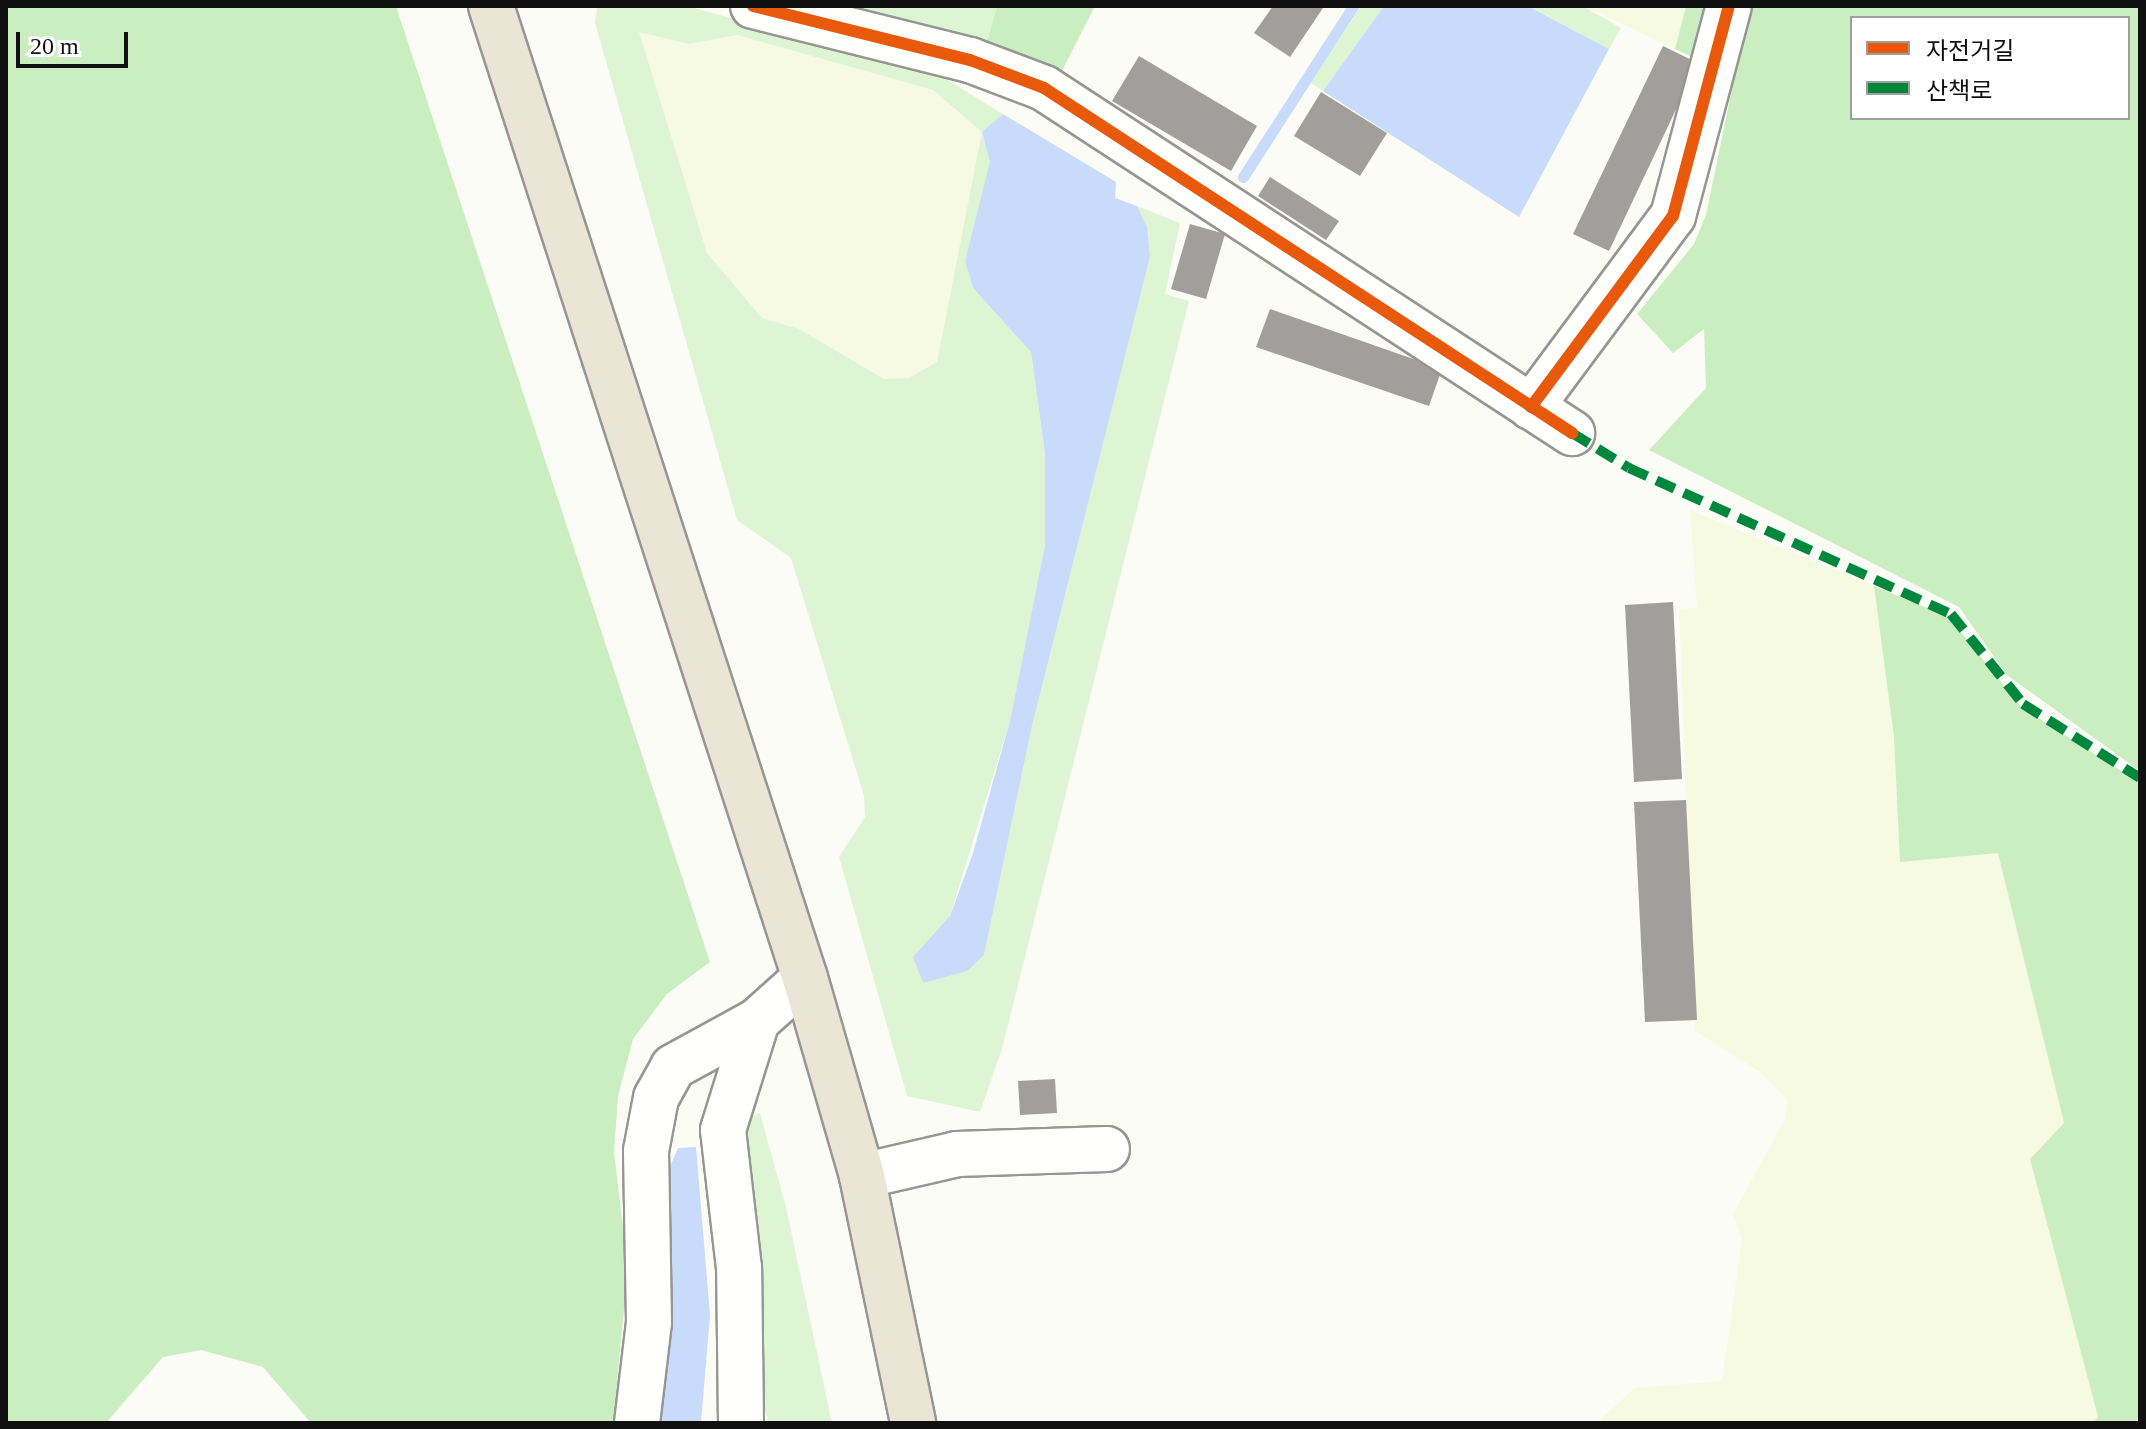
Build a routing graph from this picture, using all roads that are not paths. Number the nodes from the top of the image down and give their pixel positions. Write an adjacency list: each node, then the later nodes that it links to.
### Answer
1 (491, 6): 6 (highway)
2 (753, 6): 4 (street)
3 (1729, 6): 4 (street)
4 (1531, 407): 5 (street)
5 (1572, 433)
6 (805, 978): 7 (street); 9 (highway)
7 (757, 1021): 10 (street); 11 (street)
8 (1107, 1149): 9 (street)
9 (862, 1176): 12 (highway)
10 (637, 1423)
11 (741, 1423)
12 (913, 1423)

